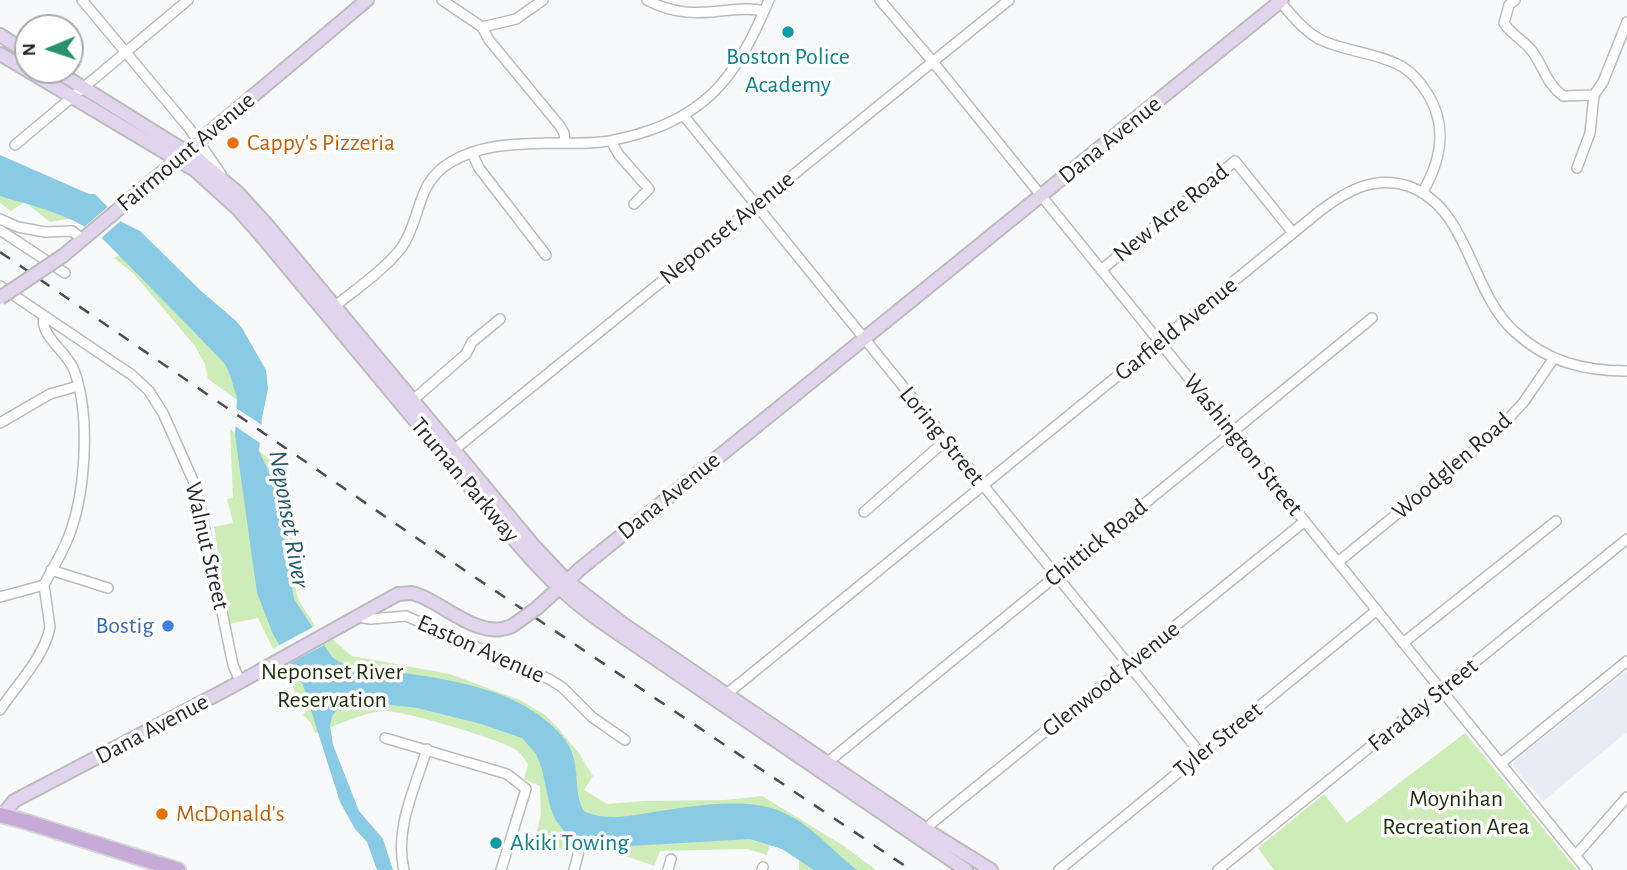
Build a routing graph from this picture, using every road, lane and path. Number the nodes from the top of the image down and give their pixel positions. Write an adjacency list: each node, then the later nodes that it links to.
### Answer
1 (82, 0): 15 (street)
2 (188, 0): 15 (street)
3 (367, 0): 23 (main road, Fairmount Avenue)
4 (442, 0): 14 (street)
5 (544, 0): 14 (street)
6 (647, 0): 12 (street)
7 (769, 0): 12 (street)
8 (880, 0): 17 (street, Washington Street)
9 (1009, 0): 17 (street, Neponset Avenue)
10 (1515, 0): 20 (street)
11 (1281, 1): 31 (street); 32 (main road, Dana Avenue)
12 (764, 11): 22 (street)
13 (1627, 22): 20 (street)
14 (482, 27): 25 (street)
15 (126, 52): 19 (street); 23 (street)
16 (0, 54): 21 (main road, Truman Parkway)
17 (933, 62): 32 (street, Washington Street); 34 (street, Neponset Avenue)
18 (77, 84): 19 (main road, Truman Parkway)
19 (83, 88): 21 (street); 28 (main road, Truman Parkway)
20 (1594, 95): 29 (street)
21 (72, 97): 26 (street); 28 (main road, Truman Parkway)
22 (684, 116): 24 (street); 34 (street, Loring Street)
23 (198, 140): 28 (main road, Fairmount Avenue); 30 (street)
24 (611, 141): 25 (street); 33 (street)
25 (565, 143): 27 (street)
26 (15, 145)
27 (472, 153): 39 (street); 44 (street)
28 (181, 154): 30 (main road, Truman Parkway); 38 (main road, Fairmount Avenue); 44 (main road, Truman Parkway)
29 (1577, 168)
30 (226, 181): 44 (main road, Truman Parkway)
31 (1422, 193): 37 (street, Garfield Avenue); 50 (street, Garfield Avenue)
32 (1041, 196): 40 (street, Washington Street); 48 (main road, Dana Avenue)
33 (634, 204)
34 (755, 205): 48 (street, Loring Street); 57 (street, Neponset Avenue)
35 (0, 219): 38 (street)
36 (0, 230): 41 (street)
37 (1293, 233): 40 (street, New Acre Road); 49 (street, Garfield Avenue)
38 (85, 237): 43 (main road, Fairmount Avenue, bridge)
39 (546, 255)
40 (1101, 270): 49 (street, Washington Street)
41 (65, 273)
42 (0, 286): 45 (street, Walnut Street)
43 (0, 298)
44 (330, 310): 53 (main road, Truman Parkway); 57 (main road, Truman Parkway)
45 (44, 317): 52 (street); 75 (street, Walnut Street)
46 (1372, 317): 55 (street, Chittick Road)
47 (500, 319): 53 (street)
48 (864, 339): 56 (street, Loring Street); 66 (main road, Dana Avenue)
49 (1160, 342): 55 (street, Washington Street); 58 (street, Garfield Avenue)
50 (1554, 358): 51 (street, Garfield Avenue); 63 (street, Woodglen Road)
51 (1627, 371)
52 (78, 386): 54 (street); 64 (street)
53 (413, 400): 57 (main road, Truman Parkway)
54 (0, 423)
55 (1233, 432): 60 (street, Washington Street); 65 (street, Chittick Road)
56 (946, 440): 58 (street, Loring Street); 59 (street)
57 (450, 453): 66 (main road, Truman Parkway)
58 (983, 485): 65 (street, Loring Street); 77 (street, Garfield Avenue)
59 (864, 512)
60 (1305, 521): 63 (street, Washington Street); 74 (street, Glenwood Avenue)
61 (1556, 521): 72 (street)
62 (1627, 539): 76 (street, Faraday Street)
63 (1338, 562): 70 (street, Washington Street)
64 (51, 570): 67 (street); 68 (street)
65 (1056, 576): 74 (street, Loring Street); 84 (street, Chittick Road)
66 (561, 584): 71 (main road, Dana Avenue, bridge); 77 (main road, Truman Parkway)
67 (44, 586): 69 (street); 78 (street)
68 (108, 588)
69 (0, 597)
70 (1377, 610): 72 (street, Washington Street); 82 (street, Tyler Street)
71 (359, 614): 75 (main road, Dana Avenue); 80 (street, Easton Avenue)
72 (1403, 643): 76 (street, Washington Street)
73 (1627, 661): 83 (street)
74 (1129, 666): 82 (street, Loring Street); 87 (street, Glenwood Avenue)
75 (240, 681): 86 (main road, Dana Avenue)
76 (1441, 690): 83 (street, Washington Street); 99 (street, Faraday Street)
77 (722, 698): 84 (main road, Truman Parkway)
78 (0, 710)
79 (385, 738): 81 (street)
80 (625, 740)
81 (427, 749): 91 (street); 93 (street)
82 (1201, 754): 98 (street, Tyler Street)
83 (1501, 763): 89 (street, Washington Street)
84 (823, 766): 87 (main road, Truman Parkway)
85 (1627, 797): 89 (street)
86 (1, 817): 92 (main road)
87 (922, 833): 96 (main road, Truman Parkway); 97 (main road, Truman Parkway)
88 (579, 851): 94 (street)
89 (1576, 855): 100 (street, Washington Street)
90 (671, 859): 95 (street)
91 (503, 869)
92 (178, 870)
93 (404, 870)
94 (574, 870)
95 (668, 870)
96 (966, 870)
97 (991, 870)
98 (1059, 870)
99 (1218, 870)
100 (1587, 870)

